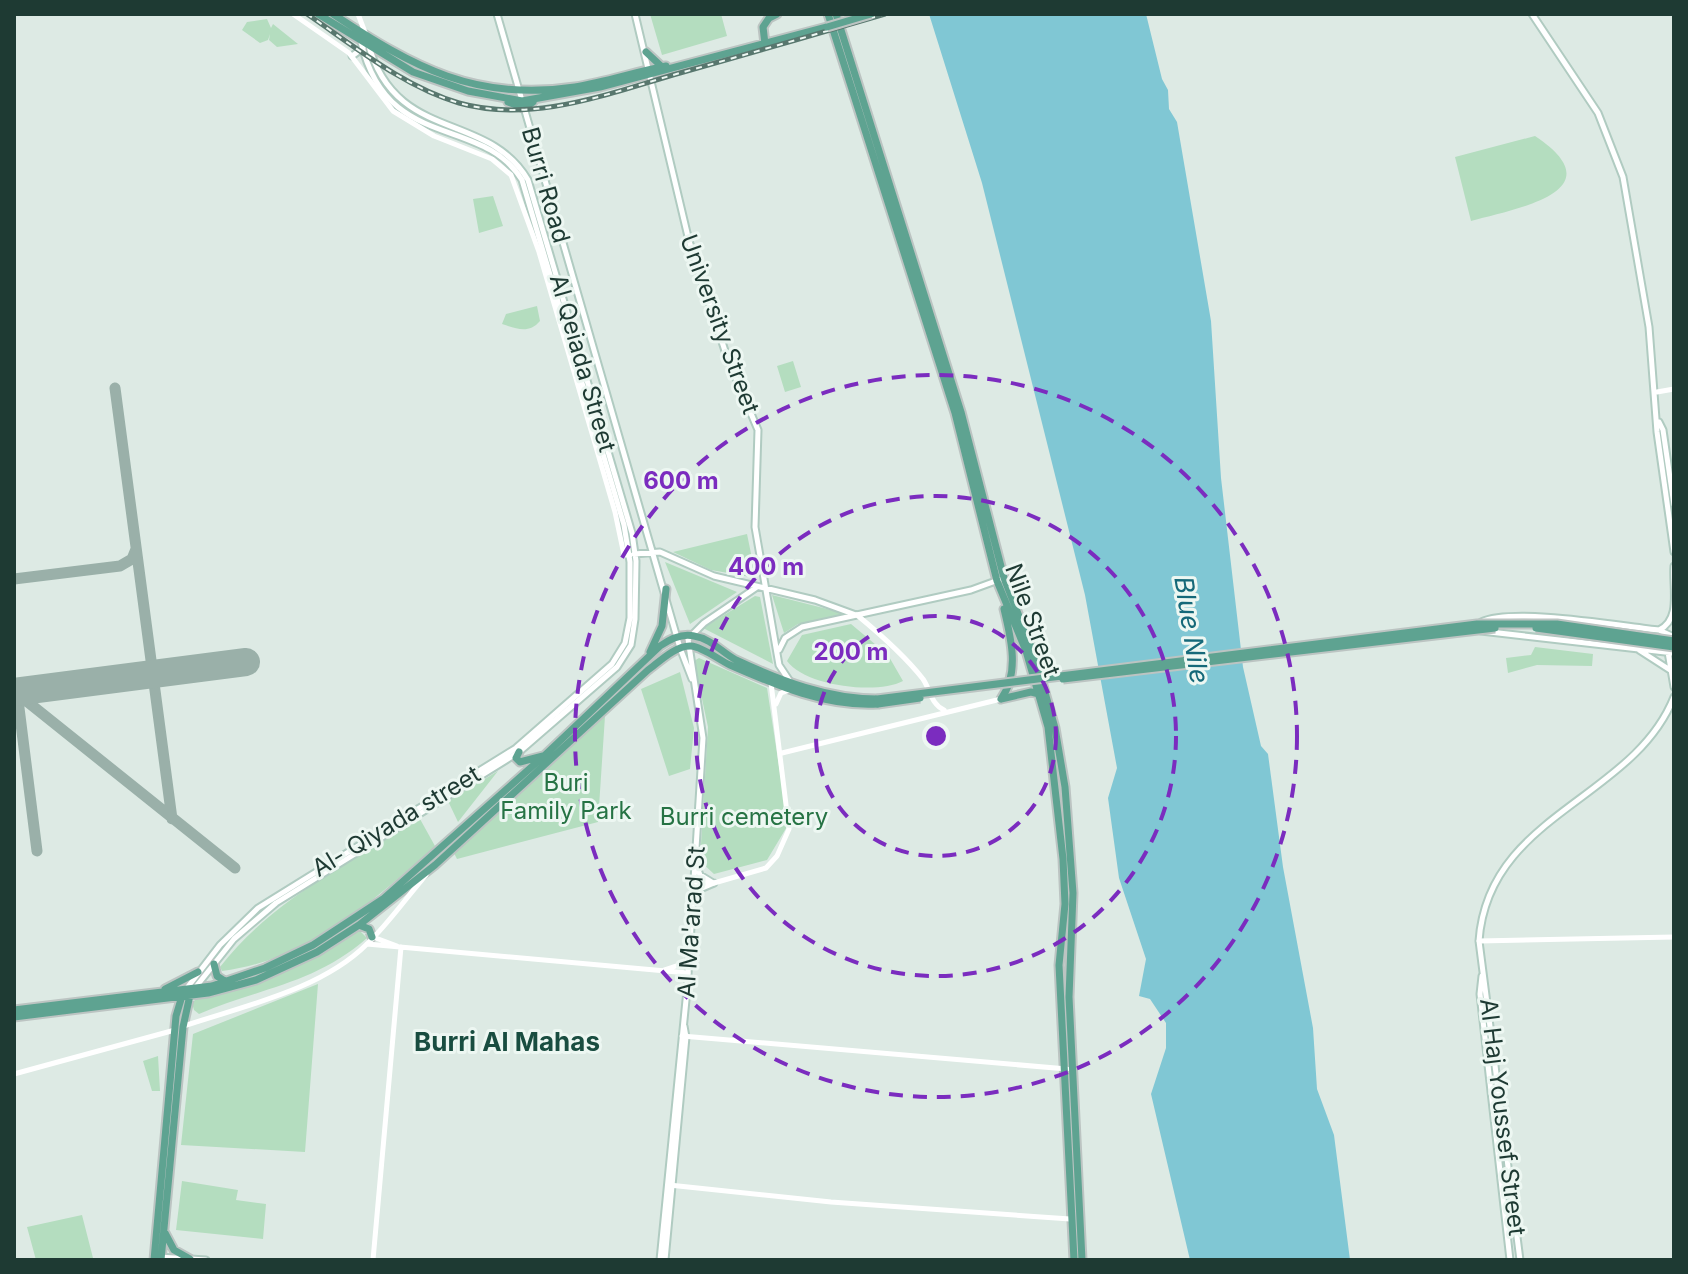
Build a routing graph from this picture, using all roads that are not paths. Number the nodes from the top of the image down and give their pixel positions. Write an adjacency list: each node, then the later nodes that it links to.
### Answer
1 (293, 14): 17 (main road)
2 (318, 14): 14 (main road)
3 (333, 14): 14 (main road)
4 (357, 14): 14 (main road, Al Qeiada Street)
5 (497, 14): 20 (main road, Burri Road)
6 (635, 14): 16 (main road, University Street)
7 (777, 14): 15 (main road)
8 (828, 14): 31 (main road, Nile Street)
9 (836, 14): 31 (main road, Nile Street)
10 (859, 14): 13 (main road, bridge)
11 (871, 14): 13 (main road, bridge)
12 (1532, 14): 24 (main road)
13 (827, 25): 15 (main road)
14 (364, 41): 17 (main road); 20 (main road); 21 (main road); 22 (main road, Al Qeiada Street)
15 (764, 42): 18 (main road); 19 (main road)
16 (646, 52): 18 (main road); 19 (main road, University Street)
17 (352, 56): 22 (main road)
18 (663, 67): 19 (main road)
19 (650, 72): 20 (main road); 21 (main road); 34 (main road, University Street)
20 (520, 91): 21 (main road, Burri Road)
21 (523, 105): 27 (main road, Burri Road)
22 (549, 267): 29 (main road, Al- Qiyada street)
23 (1674, 389): 24 (main road)
24 (1657, 392): 25 (main road)
25 (1659, 421): 26 (main road); 28 (main road)
26 (1674, 505)
27 (654, 551): 29 (main road); 32 (main road); 33 (main road, Burri Road)
28 (1674, 552)
29 (630, 554): 55 (main road); 58 (main road, Al- Qiyada street)
30 (1674, 566): 38 (main road)
31 (1000, 580): 35 (main road, Nile Street); 36 (main road); 85 (main road, Nile Street)
32 (757, 587): 34 (main road); 39 (main road)
33 (666, 589): 40 (main road, Burri Road); 45 (main road)
34 (766, 589): 36 (main road); 44 (main road, University Street)
35 (1003, 599): 50 (main road, Nile Street); 52 (main road)
36 (857, 615): 44 (main road); 54 (main road)
37 (1477, 627): 38 (main road); 41 (main road, bridge); 43 (main road); 48 (main road, bridge)
38 (1659, 630): 41 (main road)
39 (690, 635): 40 (main road); 42 (main road); 48 (main road)
40 (678, 637): 42 (main road, Burri Road); 45 (main road)
41 (1673, 642): 43 (main road); 46 (main road)
42 (684, 647): 47 (main road); 59 (main road, Al Ma'arad St); 60 (main road)
43 (1638, 649): 46 (main road)
44 (777, 655): 48 (main road, University Street)
45 (637, 668): 57 (main road)
46 (1670, 670): 49 (main road)
47 (771, 682): 48 (main road); 53 (main road)
48 (790, 685): 53 (main road)
49 (1674, 687)
50 (1039, 694): 52 (main road); 85 (main road, Nile Street)
51 (1674, 697): 68 (main road, Al Haj Youssef Street)
52 (1001, 699): 54 (main road)
53 (776, 705): 56 (main road)
54 (949, 710): 56 (main road)
55 (519, 752): 57 (main road); 58 (main road)
56 (782, 753): 61 (main road)
57 (545, 755): 78 (main road)
58 (420, 809): 73 (main road); 75 (main road, Al- Qiyada street)
59 (695, 862): 61 (main road); 62 (main road, Al Ma'arad St)
60 (435, 865): 64 (main road); 65 (main road)
61 (714, 883): 62 (main road); 63 (main road)
62 (694, 884): 63 (main road, Al Ma'arad St)
63 (692, 910): 72 (main road, Al Ma'arad St)
64 (388, 922): 66 (main road); 69 (main road)
65 (359, 925): 66 (main road); 80 (main road)
66 (372, 937): 69 (main road); 70 (main road)
67 (1674, 937): 68 (main road)
68 (1479, 941): 77 (main road, Al Haj Youssef Street)
69 (388, 942): 71 (main road)
70 (367, 944): 71 (main road); 83 (main road)
71 (399, 947): 74 (main road); 93 (main road)
72 (688, 962): 74 (main road); 76 (main road, Al Ma'arad St)
73 (214, 964): 78 (main road); 80 (main road)
74 (663, 971): 76 (main road)
75 (198, 972): 79 (main road); 80 (main road, Al- Qiyada street)
76 (688, 973): 84 (main road, Al Ma'arad St)
77 (1483, 975): 97 (main road, Al Haj Youssef Street); 98 (main road, Al Haj Youssef Street)
78 (226, 982): 80 (main road)
79 (157, 993): 80 (main road); 81 (main road)
80 (188, 993): 82 (main road); 83 (main road)
81 (14, 1010)
82 (14, 1017)
83 (178, 1028): 86 (main road); 89 (main road); 90 (main road)
84 (683, 1037): 85 (main road); 87 (main road, Al Ma'arad St)
85 (1067, 1069): 88 (main road, Nile Street); 96 (main road, Nile Street)
86 (14, 1074)
87 (669, 1185): 88 (main road); 94 (main road, Al Ma'arad St)
88 (1070, 1219): 95 (main road, Nile Street)
89 (163, 1231): 90 (main road); 91 (main road)
90 (158, 1259): 91 (main road)
91 (190, 1259): 92 (main road)
92 (206, 1260)
93 (373, 1260)
94 (662, 1260)
95 (1074, 1260)
96 (1082, 1260)
97 (1510, 1260)
98 (1520, 1260)

